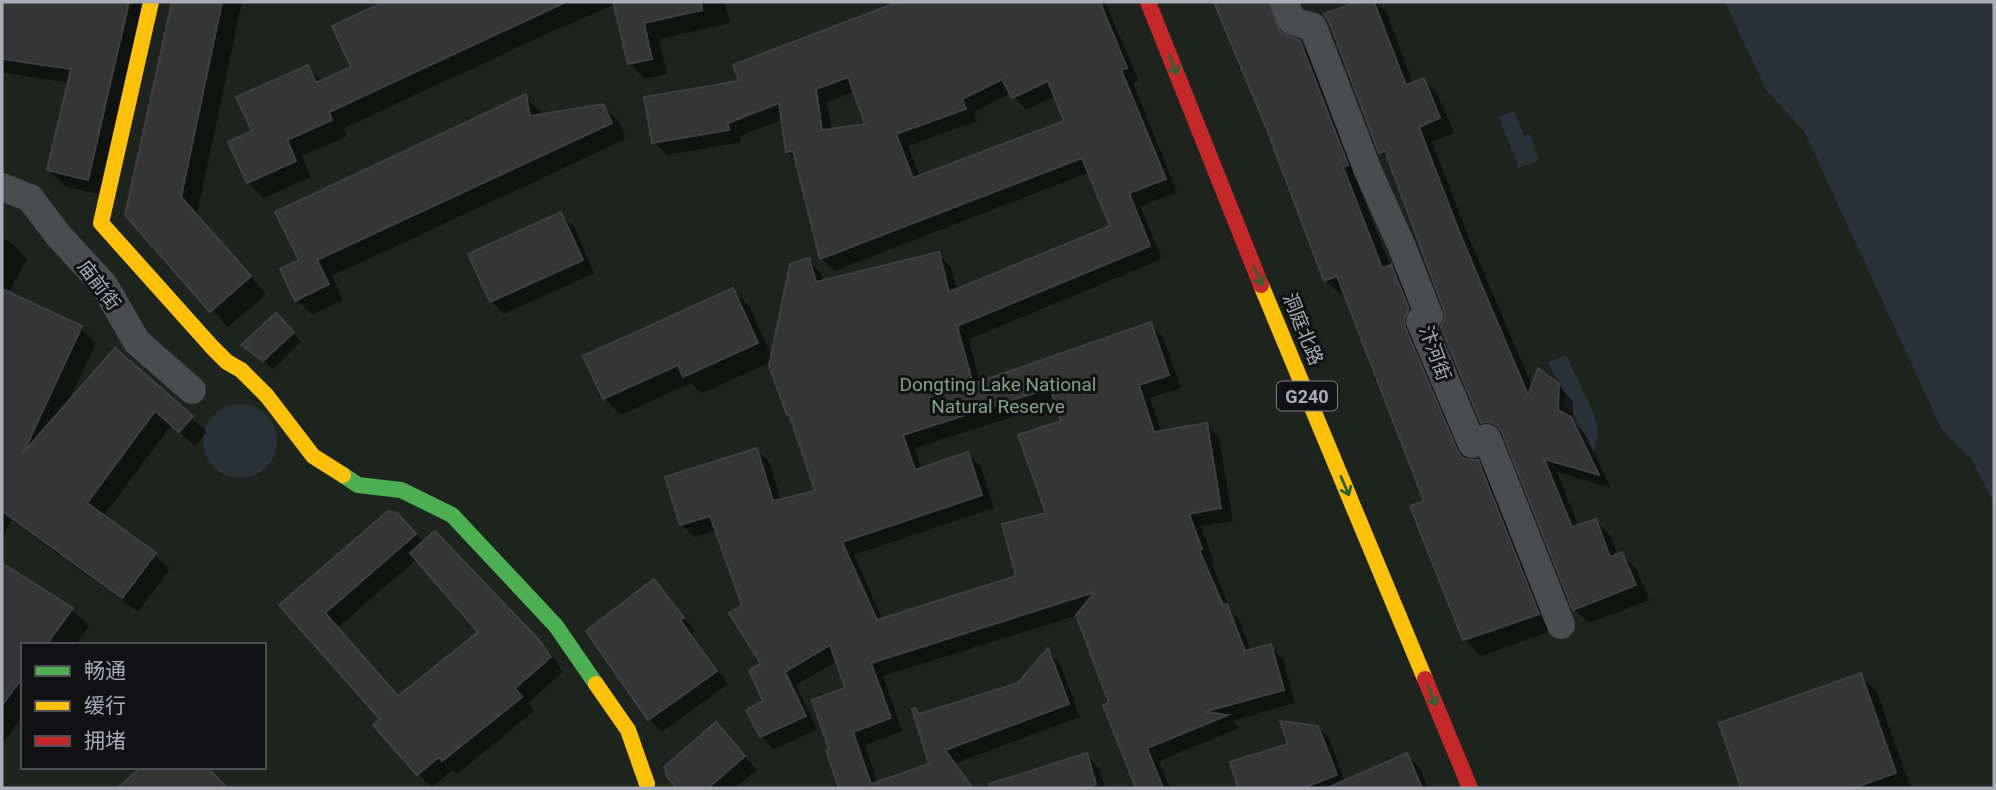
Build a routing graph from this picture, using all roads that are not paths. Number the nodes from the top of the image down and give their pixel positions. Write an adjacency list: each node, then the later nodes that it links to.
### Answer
1 (151, 2): 8 (main road)
2 (1147, 2): 9 (main road, 洞庭北路 / G240, one-way to 9)
3 (1284, 2): 7 (street, 汴河街)
4 (2, 187): 5 (street, 庙前街)
5 (192, 390)
6 (1359, 479): 10 (main road)
7 (1561, 625)
8 (647, 784)
9 (1470, 788)
10 (1486, 788)

